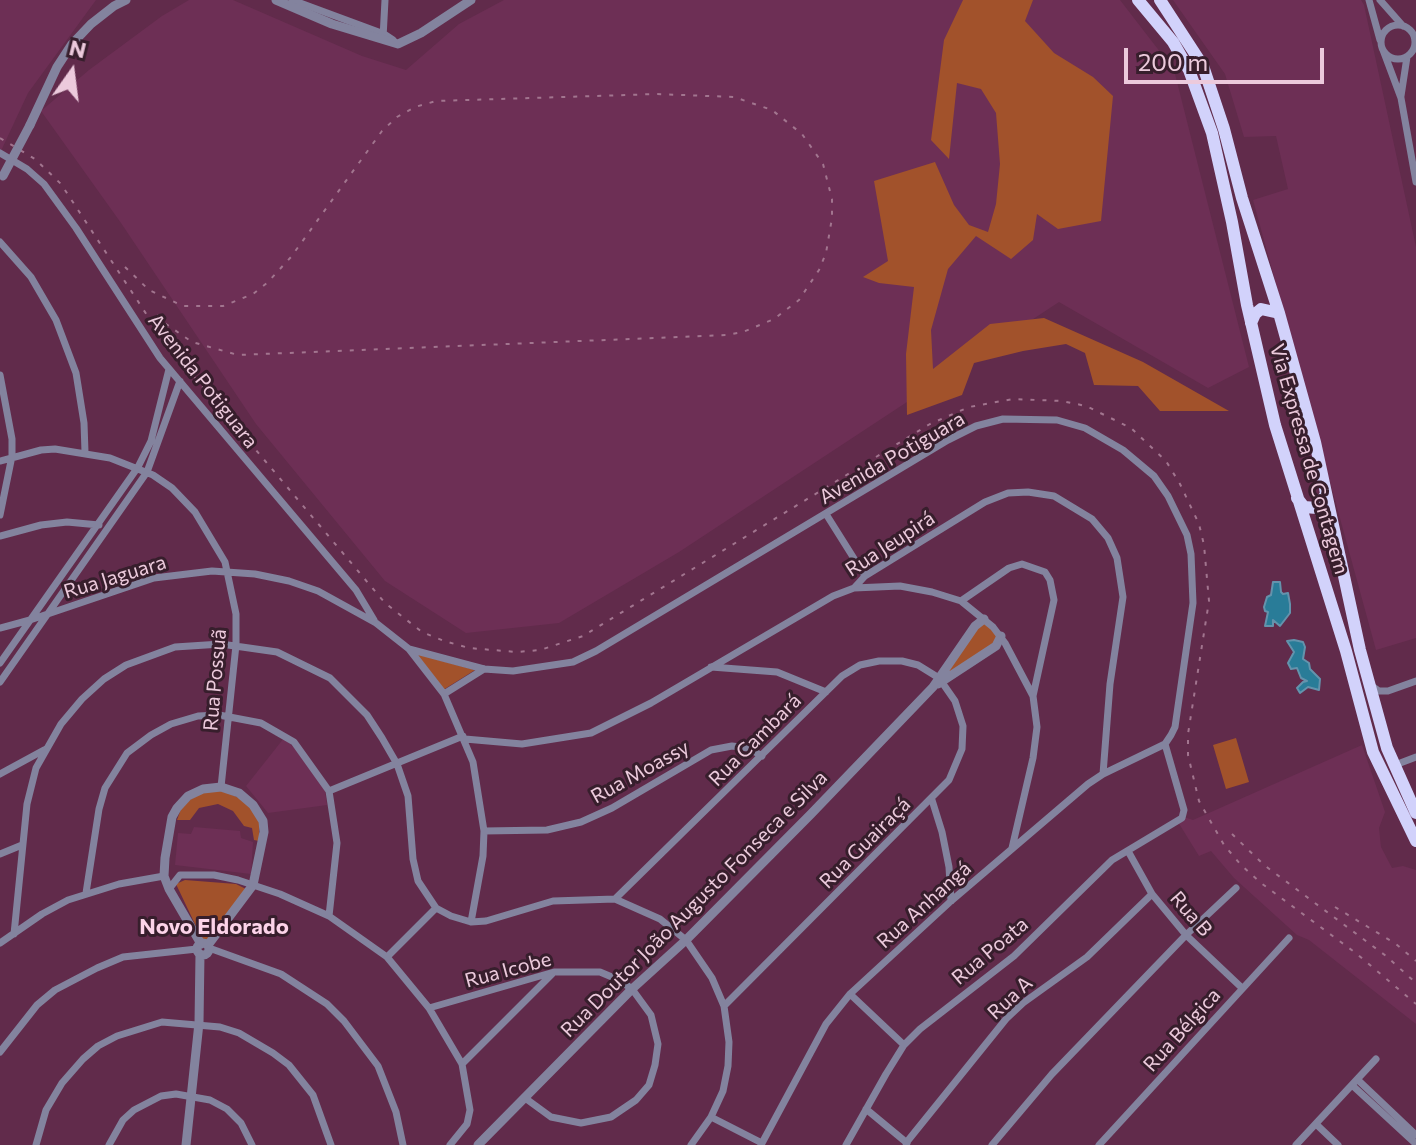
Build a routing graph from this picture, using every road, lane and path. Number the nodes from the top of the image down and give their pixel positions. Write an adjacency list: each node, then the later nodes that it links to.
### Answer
1 (126, 0): 18 (street, bridge)
2 (276, 0): 10 (street)
3 (292, 0): 10 (street)
4 (385, 0): 13 (street)
5 (471, 0): 13 (street)
6 (1138, 0): 22 (highway, Via Expressa de Contagem)
7 (1160, 0): 21 (highway, Via Expressa de Contagem)
8 (1369, 0): 14 (street)
9 (1380, 0): 11 (street)
10 (313, 8): 13 (street)
11 (1403, 26): 12 (street); 14 (street)
12 (1414, 33): 15 (street)
13 (383, 37)
14 (1382, 47): 15 (street); 16 (street)
15 (1411, 54): 16 (street)
16 (1401, 98): 19 (street)
17 (0, 153): 23 (street, Avenida Potiguara)
18 (2, 178)
19 (1416, 182)
20 (0, 242): 26 (street)
21 (1279, 313): 22 (highway); 31 (highway, Via Expressa de Contagem)
22 (1251, 324): 32 (highway, Via Expressa de Contagem)
23 (169, 369): 25 (street, Avenida Potiguara); 29 (street)
24 (0, 375): 27 (street)
25 (180, 381): 30 (street); 40 (street, Avenida Potiguara)
26 (85, 452): 27 (street, Rua Possuã); 29 (street, Rua Possuã)
27 (12, 456): 28 (street, Rua Possuã); 34 (street)
28 (0, 461)
29 (138, 467): 30 (street, Rua Possuã); 35 (street)
30 (147, 472): 37 (street, Rua Possuã); 43 (street)
31 (1326, 494): 32 (highway); 57 (highway, Via Expressa de Contagem)
32 (1295, 495): 78 (highway, Via Expressa de Contagem)
33 (826, 514): 38 (street); 53 (street, Avenida Potiguara); 65 (street, Avenida Potiguara)
34 (0, 515)
35 (99, 525): 36 (street); 45 (street)
36 (0, 536)
37 (228, 571): 42 (street, Rua Jaguara); 43 (street, Rua Jaguara); 49 (street, Rua Possuã)
38 (865, 576): 39 (street, Rua Jeupirá); 72 (street, Rua Jeupirá)
39 (854, 588): 41 (street); 52 (street, Rua Jeupirá)
40 (356, 590): 42 (street); 46 (street, Avenida Potiguara)
41 (961, 601): 44 (street); 61 (street)
42 (348, 606): 46 (street, Rua Jaguara)
43 (48, 614): 45 (street, Rua Jaguara); 55 (street)
44 (984, 619): 48 (street); 56 (street, Rua Doutor João Augusto Fonseca e Silva)
45 (30, 620): 47 (street, Rua Jaguara); 51 (street)
46 (376, 623): 50 (street, Rua Jaguara)
47 (0, 628)
48 (1001, 636): 56 (street, Rua Doutor João Augusto Fonseca e Silva); 61 (street)
49 (236, 645): 63 (street, Rua Possuã); 66 (street); 69 (street)
50 (409, 649): 53 (street, Avenida Potiguara); 60 (street, Rua Jaguara)
51 (0, 663)
52 (711, 667): 59 (street); 64 (street, Rua Jeupirá)
53 (484, 669): 60 (street)
54 (1416, 681): 58 (street)
55 (0, 682)
56 (938, 682): 59 (street, Rua Cambará); 75 (street, Rua Guairaçá); 97 (street, Rua Doutor João Augusto Fonseca e Silva)
57 (1370, 685): 58 (street); 62 (highway, Via Expressa de Contagem)
58 (1388, 691): 62 (street)
59 (826, 692): 67 (street, Rua Cambará)
60 (444, 694): 64 (street, Rua Jaguara)
61 (1033, 696): 80 (street)
62 (1378, 713): 70 (highway, Via Expressa de Contagem)
63 (229, 716): 73 (street, Rua Possuã); 74 (street); 87 (street)
64 (464, 738): 69 (street, Rua Jeupirá); 77 (street, Rua Jaguara)
65 (1165, 744): 72 (street, Rua Anhangá); 81 (street, Rua Poata)
66 (44, 750): 71 (street); 79 (street)
67 (762, 756): 77 (street, Rua Moassy); 89 (street, Rua Cambará)
68 (1414, 760): 70 (street)
69 (397, 764): 74 (street, Rua Jeupirá); 91 (street)
70 (1395, 765): 76 (highway, Via Expressa de Contagem)
71 (0, 774)
72 (1103, 774): 80 (street, Rua Anhangá)
73 (221, 787): 83 (street); 84 (street)
74 (329, 791): 92 (street)
75 (932, 800): 90 (street); 105 (street, Rua Guairaçá)
76 (1416, 813)
77 (484, 831): 93 (street, Rua Jaguara)
78 (1416, 841)
79 (22, 845): 82 (street); 94 (street)
80 (1012, 849): 90 (street, Rua Anhangá)
81 (1128, 851): 88 (street, Rua B); 109 (street, Rua Poata)
82 (0, 854)
83 (164, 876): 86 (street); 87 (street)
84 (253, 885): 86 (street); 92 (street); 99 (street)
85 (1236, 888): 95 (street)
86 (169, 889): 99 (street)
87 (86, 893): 94 (street)
88 (1152, 894): 95 (street, Rua B); 122 (street, Rua A)
89 (615, 899): 93 (street); 97 (street)
90 (951, 901): 104 (street, Rua Anhangá)
91 (436, 908): 93 (street); 100 (street)
92 (329, 916): 100 (street)
93 (471, 922)
94 (14, 934): 98 (street)
95 (1186, 935): 102 (street, Rua B); 133 (street)
96 (1289, 938): 102 (street, Rua Bélgica)
97 (686, 940): 103 (street, Rua Doutor João Augusto Fonseca e Silva); 105 (street)
98 (0, 943)
99 (205, 950): 107 (street); 108 (street); 128 (street)
100 (387, 957): 106 (street)
101 (554, 972): 103 (street, Rua Icobe); 106 (street, Rua Icobe); 112 (street)
102 (1242, 988): 134 (street, Rua Bélgica)
103 (632, 989): 115 (street, Rua Doutor João Augusto Fonseca e Silva); 115 (street)
104 (850, 994): 109 (street); 121 (street, Rua Anhangá)
105 (724, 1006): 117 (street)
106 (429, 1008): 112 (street)
107 (199, 1023): 114 (street); 120 (street); 127 (street)
108 (3, 1038): 110 (street)
109 (904, 1045): 116 (street, Rua Poata)
110 (0, 1052)
111 (1376, 1059): 113 (street)
112 (462, 1064): 129 (street)
113 (1355, 1083): 118 (street); 119 (street); 123 (street)
114 (192, 1095): 124 (street); 125 (street); 126 (street)
115 (525, 1098): 130 (street, Rua Doutor João Augusto Fonseca e Silva)
116 (866, 1109): 122 (street); 132 (street, Rua Poata)
117 (711, 1117): 121 (street); 131 (street)
118 (1316, 1124): 135 (street); 136 (street)
119 (1416, 1135)
120 (36, 1143)
121 (761, 1144)
122 (908, 1144)
123 (1416, 1144)
124 (109, 1145)
125 (186, 1145)
126 (252, 1145)
127 (331, 1145)
128 (403, 1145)
129 (450, 1145)
130 (478, 1145)
131 (691, 1145)
132 (846, 1145)
133 (992, 1145)
134 (1099, 1145)
135 (1296, 1145)
136 (1338, 1145)

